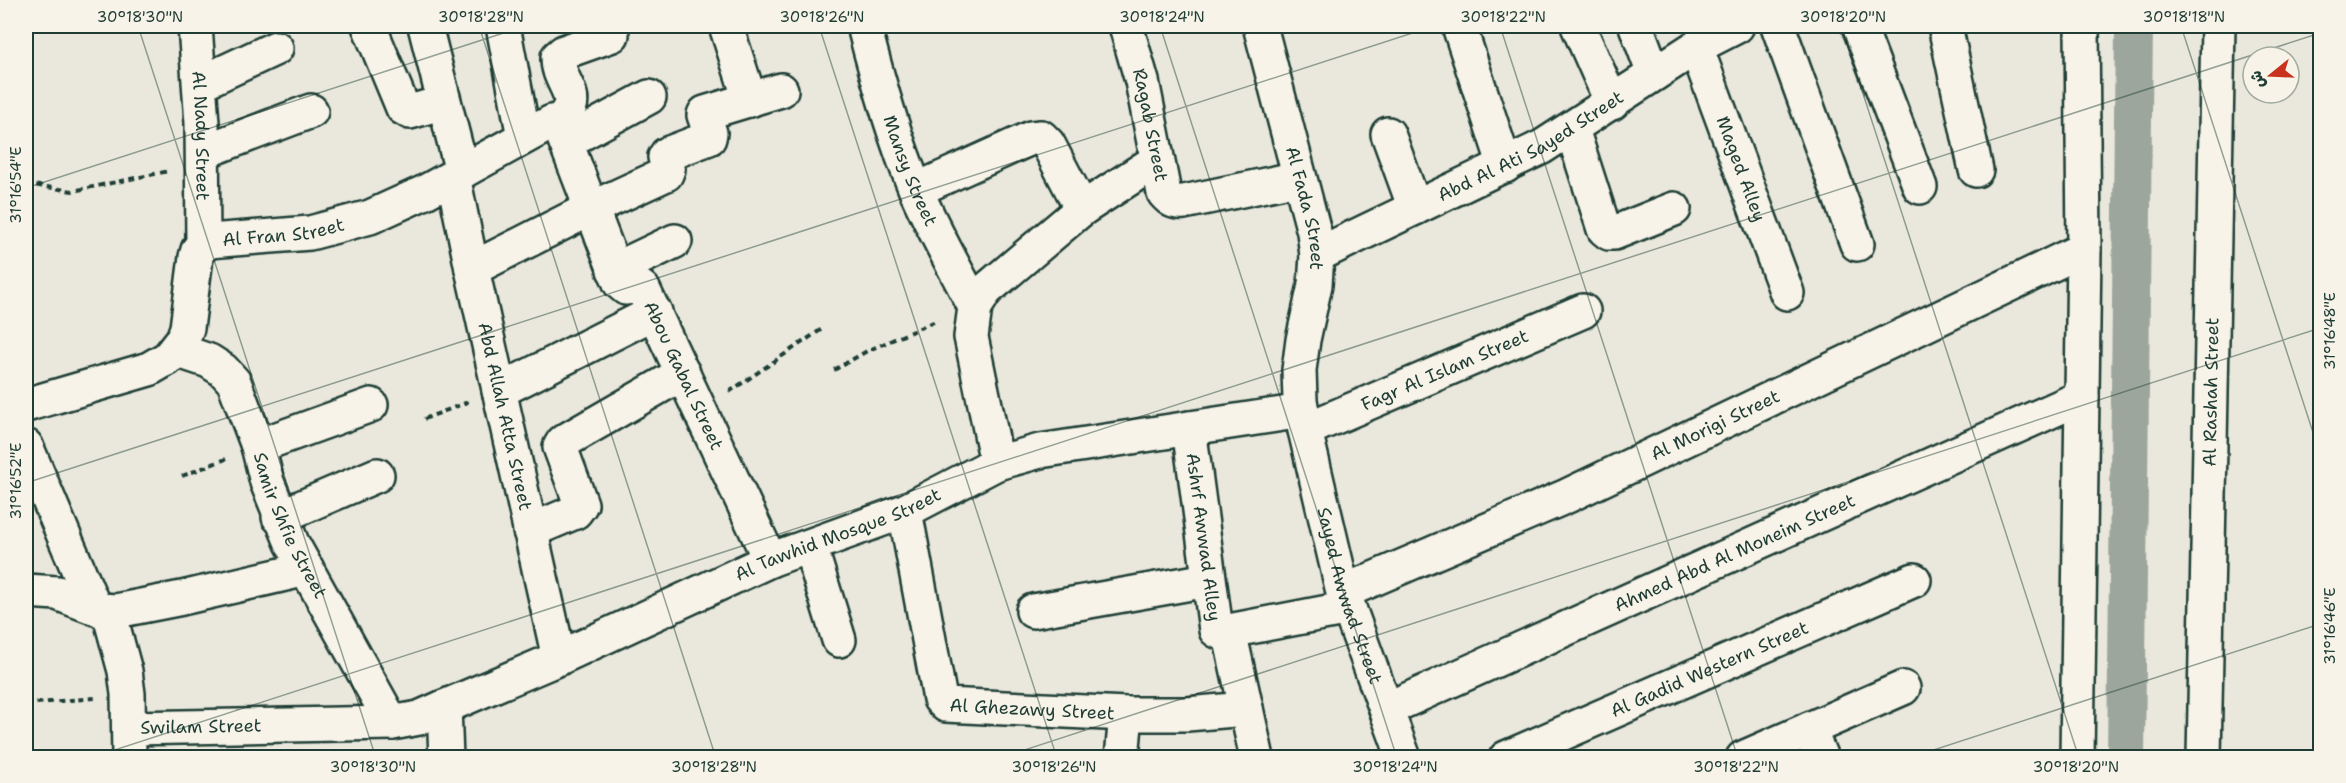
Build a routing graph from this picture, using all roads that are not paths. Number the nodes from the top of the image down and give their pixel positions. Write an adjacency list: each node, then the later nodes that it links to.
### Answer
1 (195, 26): 22 (street, Al Nady Street)
2 (369, 26): 26 (street)
3 (425, 26): 26 (street, Abd Allah Atta Street)
4 (503, 26): 32 (street)
5 (726, 26): 25 (street)
6 (864, 26): 40 (street, Mansy Street)
7 (1126, 26): 34 (street, Ragab Street)
8 (1260, 26): 38 (street, Al Fada Street)
9 (1459, 26): 35 (street)
10 (1578, 26): 27 (street)
11 (1636, 26): 21 (street)
12 (1737, 26): 19 (street, Abd Al Ati Sayed Street)
13 (1778, 26): 46 (street)
14 (1859, 26): 39 (street)
15 (1945, 26): 36 (street)
16 (2082, 26): 48 (street)
17 (2218, 26): 98 (street, Al Rashah Street)
18 (612, 35): 30 (street)
19 (1698, 39): 21 (street, Abd Al Ati Sayed Street); 52 (street, Maged Alley)
20 (276, 48): 22 (street)
21 (1654, 74): 27 (street, Abd Al Ati Sayed Street)
22 (201, 83): 33 (street, Al Nady Street)
23 (781, 90): 25 (street)
24 (649, 96): 30 (street, Al Fran Street)
25 (750, 100): 42 (street)
26 (444, 102): 37 (street, Abd Allah Atta Street)
27 (1612, 103): 29 (street, Abd Al Ati Sayed Street)
28 (311, 111): 33 (street)
29 (1572, 129): 35 (street, Abd Al Ati Sayed Street); 44 (street)
30 (561, 133): 32 (street, Al Fran Street); 42 (street, Abou Gabal Street)
31 (1388, 134): 41 (street)
32 (524, 137): 37 (street, Al Fran Street)
33 (203, 158): 47 (street, Al Nady Street)
34 (1156, 162): 38 (street, Ragab Street); 43 (street)
35 (1505, 166): 41 (street, Abd Al Ati Sayed Street)
36 (1976, 170)
37 (457, 174): 47 (street, Al Fran Street); 50 (street, Abd Allah Atta Street)
38 (1299, 178): 49 (street, Al Fada Street)
39 (1920, 187)
40 (916, 190): 43 (street); 53 (street, Mansy Street)
41 (1415, 208): 49 (street, Abd Al Ati Sayed Street)
42 (590, 209): 50 (street); 51 (street, Abou Gabal Street)
43 (1082, 209): 53 (street)
44 (1674, 209)
45 (675, 241): 51 (street)
46 (1857, 244)
47 (203, 245): 56 (street, Al Fran Street)
48 (2084, 249): 59 (street); 77 (street, Al Morigi Street)
49 (1317, 255): 62 (street, Al Fada Street)
50 (472, 269): 58 (street, Abd Allah Atta Street)
51 (614, 270): 55 (street, Abou Gabal Street)
52 (1787, 293)
53 (975, 307): 66 (street)
54 (1583, 311): 62 (street, Fagr Al Islam Street)
55 (655, 312): 57 (street, Abou Gabal Street); 58 (street)
56 (176, 350): 60 (street, Al Fran Street); 64 (street, Samir Shfie Street)
57 (683, 373): 70 (street); 72 (street, Abou Gabal Street)
58 (499, 391): 70 (street, Abd Allah Atta Street)
59 (2082, 397): 86 (street, Ahmed Abd Al Moneim Street); 97 (street)
60 (26, 405)
61 (371, 405): 64 (street)
62 (1303, 421): 63 (street, Al Tawhid Mosque Street); 77 (street, Sayed Awwad Street)
63 (1189, 428): 66 (street, Al Tawhid Mosque Street); 74 (street, Ashrf Awwad Alley)
64 (258, 446): 69 (street, Samir Shfie Street)
65 (26, 447): 78 (street, Swilam Street)
66 (997, 463): 68 (street, Al Tawhid Mosque Street)
67 (377, 475): 69 (street)
68 (905, 511): 71 (street, Al Tawhid Mosque Street); 87 (street, Al Ghezawy Street)
69 (279, 517): 73 (street, Samir Shfie Street)
70 (530, 531): 82 (street, Abd Allah Atta Street)
71 (810, 546): 72 (street, Al Tawhid Mosque Street); 81 (street)
72 (770, 560): 82 (street, Al Tawhid Mosque Street)
73 (307, 569): 78 (street); 88 (street, Samir Shfie Street)
74 (1208, 580): 79 (street); 80 (street, Ashrf Awwad Alley)
75 (1914, 580): 95 (street, Al Gadid Western Street)
76 (26, 591): 78 (street)
77 (1346, 600): 80 (street, Al Morigi Street); 86 (street, Sayed Awwad Street)
78 (101, 609): 89 (street, Swilam Street)
79 (1033, 611)
80 (1229, 631): 85 (street)
81 (839, 640)
82 (559, 658): 84 (street, Al Tawhid Mosque Street)
83 (1903, 688): 90 (street)
84 (444, 707): 88 (street, Al Tawhid Mosque Street); 91 (street)
85 (1246, 709): 87 (street, Al Ghezawy Street); 93 (street)
86 (1387, 710): 94 (street, Sayed Awwad Street)
87 (1126, 714): 92 (street)
88 (392, 723): 89 (street, Swilam Street)
89 (129, 743)
90 (1815, 743): 96 (street)
91 (446, 758)
92 (1122, 758)
93 (1257, 758)
94 (1404, 758)
95 (1506, 758)
96 (1743, 758)
97 (2077, 758)
98 (2204, 758)

